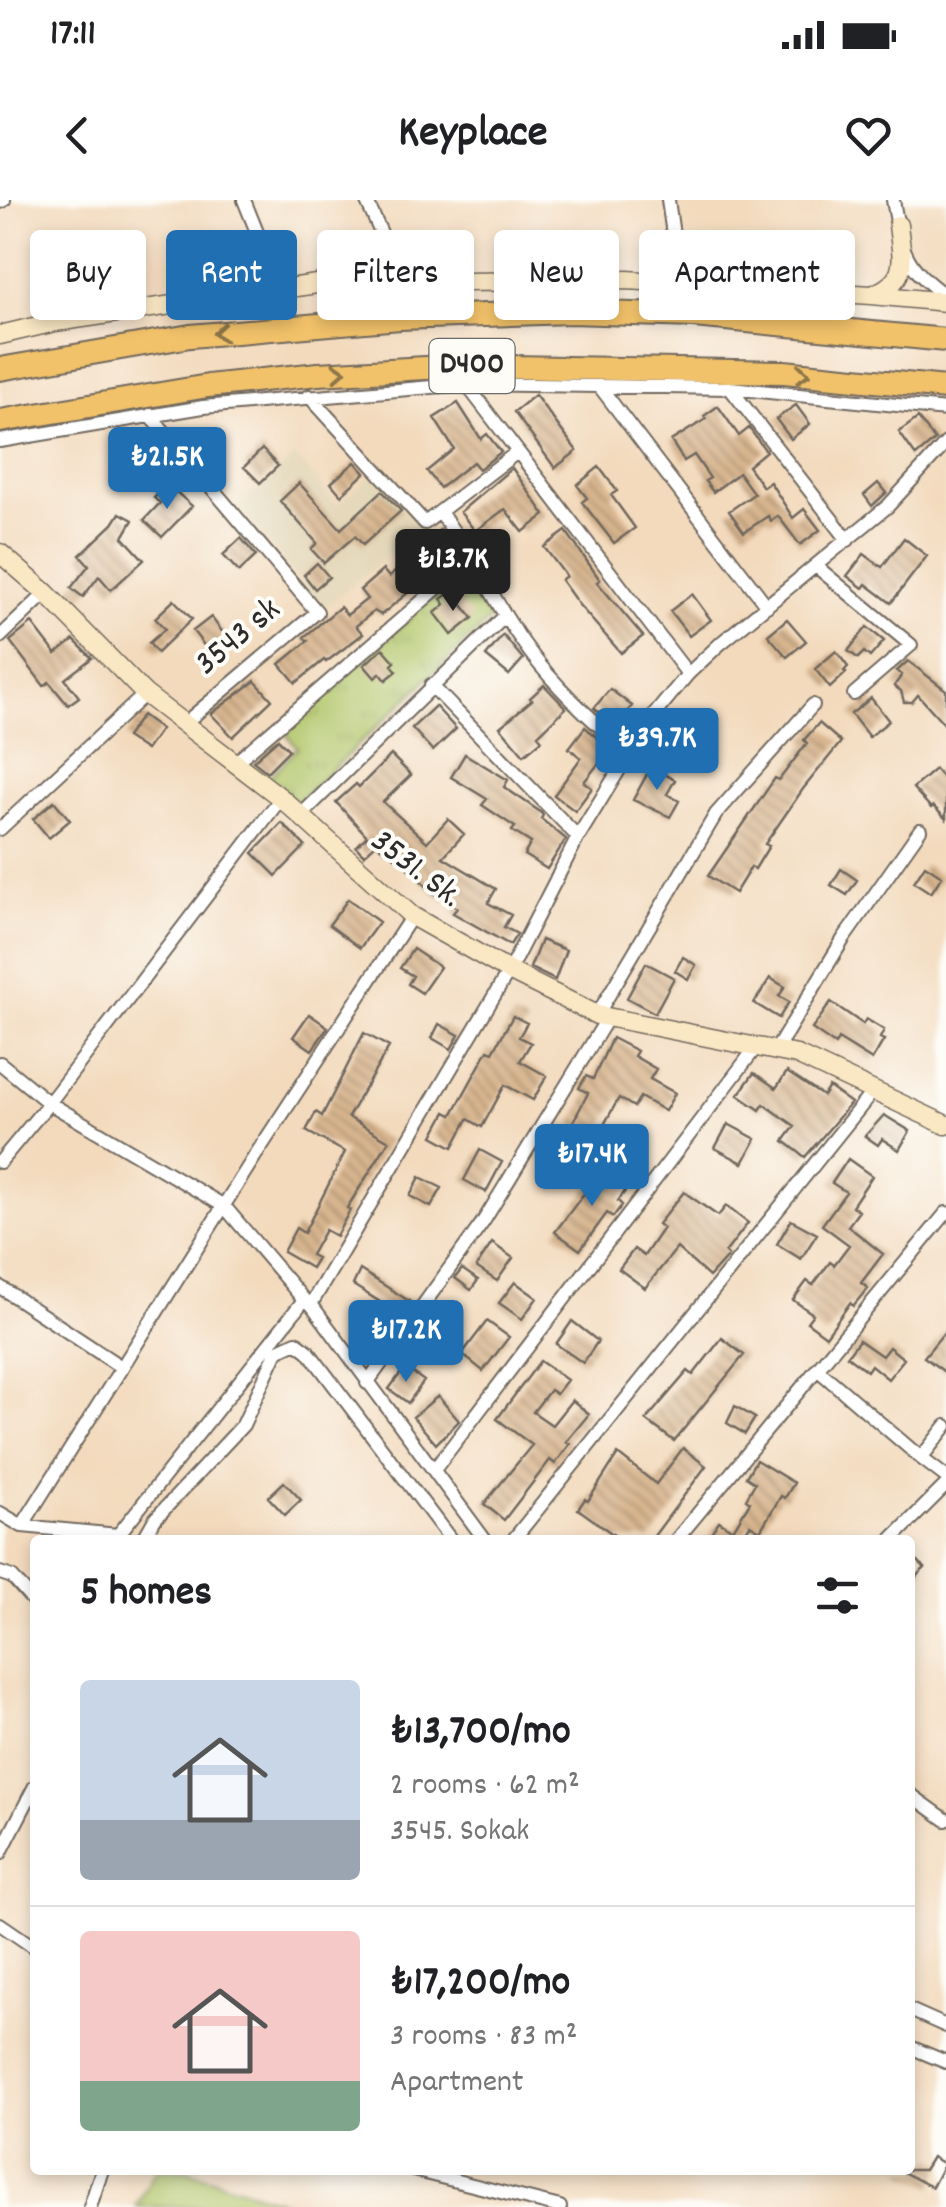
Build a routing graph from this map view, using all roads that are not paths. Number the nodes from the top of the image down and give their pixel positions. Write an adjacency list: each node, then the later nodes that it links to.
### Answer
1 (244, 200): 6 (street)
2 (366, 200): 7 (street)
3 (668, 200): 8 (street)
4 (893, 200): 5 (street)
5 (898, 226): 12 (street); 13 (street)
6 (256, 230)
7 (380, 230)
8 (672, 230)
9 (639, 281): 10 (street)
10 (474, 282)
11 (855, 294): 12 (street)
12 (872, 295): 13 (street)
13 (946, 299)
14 (166, 306): 15 (street)
15 (0, 335)
16 (946, 340): 17 (highway, D400, one-way to 17)
17 (0, 369)
18 (466, 384): 19 (street); 22 (street); 28 (street)
19 (600, 387): 20 (street); 35 (street)
20 (730, 388): 23 (street); 30 (street)
21 (946, 388): 25 (highway, D400, one-way to 21)
22 (309, 396): 24 (street); 29 (street)
23 (946, 410)
24 (150, 415): 26 (street); 43 (street, 3543 sk)
25 (0, 421)
26 (0, 442)
27 (946, 443): 30 (street)
28 (516, 453): 29 (street); 38 (street)
29 (440, 512): 32 (street)
30 (848, 540): 33 (street)
31 (0, 554): 34 (street, 3531. Sk.)
32 (472, 558): 36 (street); 45 (street)
33 (817, 567): 35 (street); 41 (street)
34 (46, 592): 37 (street); 40 (street, 3531. Sk.)
35 (767, 606): 38 (street)
36 (505, 616): 39 (street); 44 (street)
37 (0, 637)
38 (688, 674): 44 (street)
39 (431, 685): 47 (street); 50 (street)
40 (145, 694): 43 (street, 3531. Sk.); 48 (street)
41 (854, 694)
42 (813, 705): 53 (street)
43 (186, 722): 45 (street, 3531. Sk.)
44 (631, 754): 50 (street)
45 (236, 762): 46 (street, 3531. Sk.)
46 (282, 798): 47 (street, 3531. Sk.); 57 (street)
47 (301, 815): 51 (street, 3531. Sk.)
48 (0, 829)
49 (920, 830): 54 (street)
50 (578, 837): 52 (street)
51 (412, 916): 52 (street, 3531. Sk.); 60 (street)
52 (508, 971): 53 (street, 3531. Sk.); 63 (street)
53 (602, 1017): 54 (street, 3531. Sk.); 66 (street)
54 (766, 1048): 56 (street, 3531. Sk.); 69 (street)
55 (0, 1063): 57 (street)
56 (874, 1090): 58 (street, 3531. Sk.); 77 (street)
57 (48, 1103): 59 (street); 60 (street)
58 (946, 1126)
59 (0, 1162)
60 (224, 1206): 63 (street); 64 (street)
61 (946, 1213): 65 (street)
62 (0, 1288): 64 (street)
63 (307, 1302): 66 (street); 73 (street)
64 (121, 1367): 73 (street)
65 (817, 1370): 68 (street); 78 (street)
66 (368, 1382): 69 (street)
67 (946, 1426): 68 (street)
68 (921, 1458): 70 (street)
69 (434, 1470): 76 (street)
70 (946, 1477)
71 (946, 1486): 79 (street)
72 (0, 1513): 73 (street)
73 (22, 1526)
74 (146, 1535): 75 (street)
75 (447, 1535)
76 (480, 1535)
77 (517, 1535)
78 (680, 1535)
79 (896, 1535)
80 (0, 1574): 81 (street)
81 (30, 1598)
82 (30, 1796): 85 (street)
83 (915, 1798): 84 (street)
84 (946, 1820)
85 (0, 1854)
86 (0, 1924): 87 (street)
87 (30, 1945)
88 (915, 2012): 89 (street)
89 (946, 2026)
90 (915, 2049): 91 (street)
91 (946, 2062)
92 (100, 2175): 94 (street)
93 (434, 2175): 95 (street)
94 (90, 2207)
95 (560, 2207)

